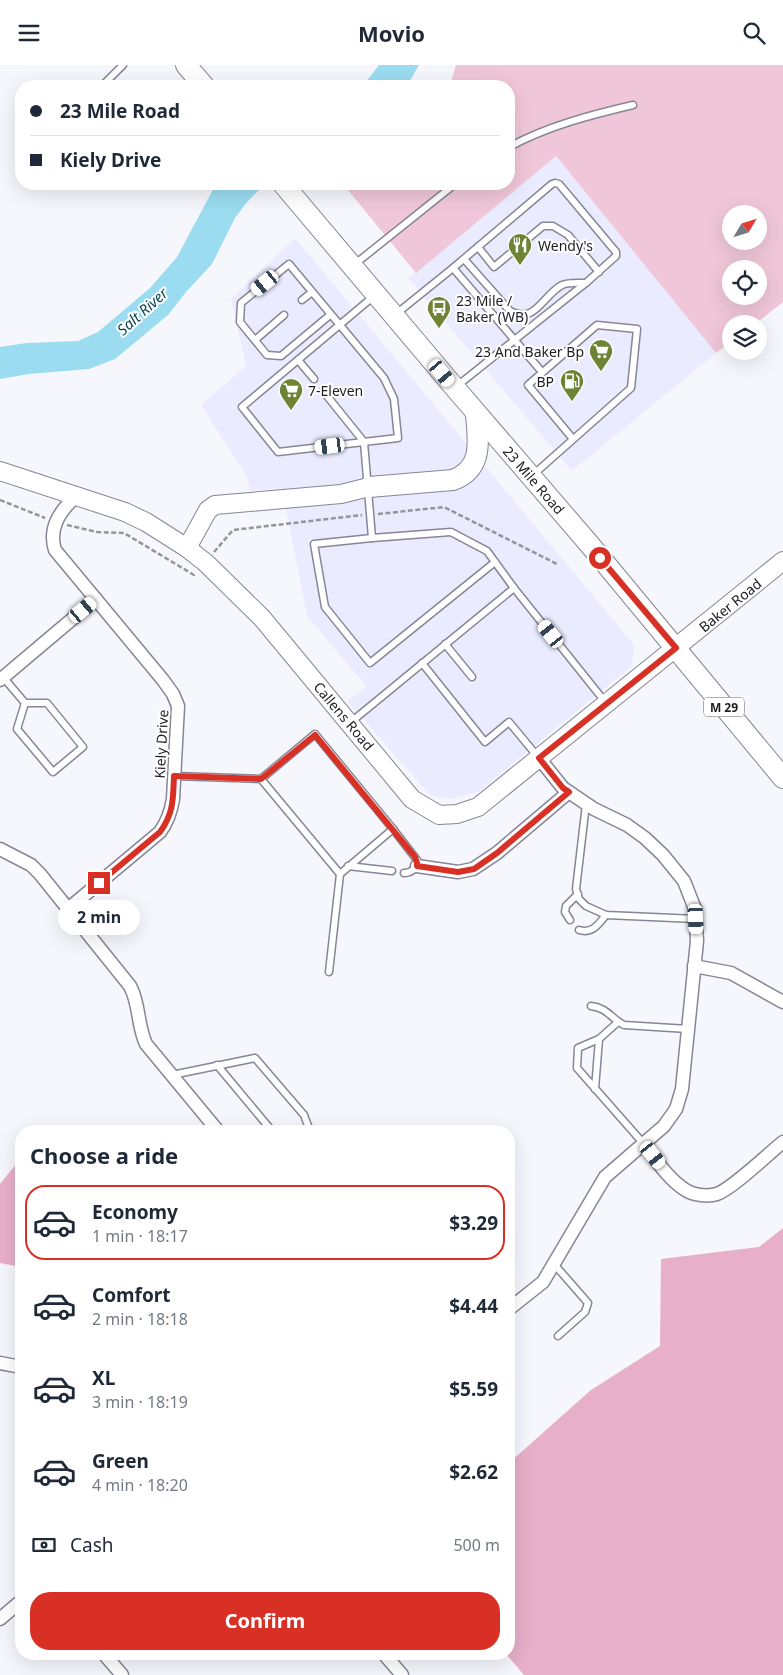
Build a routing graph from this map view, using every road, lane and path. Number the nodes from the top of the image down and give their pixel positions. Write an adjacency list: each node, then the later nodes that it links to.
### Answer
1 (123, 65): 3 (lane)
2 (186, 65): 4 (main road)
3 (108, 80)
4 (199, 80)
5 (633, 105): 6 (lane)
6 (515, 144)
7 (288, 190): 11 (main road, 23 Mile Road / M 29)
8 (447, 190): 11 (lane)
9 (478, 247): 10 (lane); 13 (lane); 13 (lane)
10 (464, 259): 12 (lane); 14 (lane)
11 (352, 266): 16 (main road, 23 Mile Road / M 29)
12 (453, 268): 20 (lane); 23 (lane)
13 (600, 272): 14 (lane)
14 (587, 283): 23 (lane)
15 (312, 292): 17 (lane); 19 (lane); 22 (lane)
16 (376, 294): 20 (main road, 23 Mile Road / M 29); 21 (lane)
17 (302, 300)
18 (284, 315): 22 (lane)
19 (330, 315): 21 (lane); 22 (lane)
20 (394, 316): 27 (main road, 23 Mile Road / M 29)
21 (339, 325): 24 (lane); 31 (lane)
22 (255, 340)
23 (514, 340): 25 (lane); 27 (lane)
24 (298, 360): 26 (lane); 31 (lane)
25 (542, 372): 30 (lane); 30 (lane)
26 (314, 379)
27 (455, 388): 29 (main road, 23 Mile Road / M 29)
28 (323, 391): 31 (lane)
29 (476, 414): 33 (main road, 23 Mile Road / M 29); 34 (main road)
30 (574, 439): 33 (lane)
31 (364, 442): 34 (lane)
32 (0, 471): 35 (street, Callens Road)
33 (531, 477): 48 (main road, 23 Mile Road / M 29)
34 (369, 487): 37 (lane); 40 (street)
35 (76, 496): 38 (street); 40 (street, Callens Road)
36 (0, 500): 38 (path)
37 (370, 515): 39 (lane); 43 (path); 44 (path)
38 (56, 522): 43 (path); 46 (street, Kiely Drive)
39 (372, 538): 41 (lane); 41 (lane)
40 (187, 548): 43 (street, Callens Road)
41 (495, 561): 45 (lane)
42 (783, 561): 48 (street, Baker Road)
43 (206, 563): 54 (street, Callens Road)
44 (557, 564)
45 (514, 588): 47 (lane); 53 (lane)
46 (96, 599): 51 (street); 56 (street, Kiely Drive)
47 (445, 644): 49 (lane); 50 (lane)
48 (676, 648): 53 (street, Callens Road); 57 (main road, 23 Mile Road / M 29)
49 (422, 663): 54 (lane); 55 (lane)
50 (472, 677)
51 (1, 678): 52 (lane)
52 (25, 703): 52 (lane)
53 (607, 704): 55 (street, Callens Road)
54 (349, 723): 55 (street, Callens Road)
55 (539, 758): 59 (street)
56 (174, 776): 58 (lane); 69 (street, Kiely Drive)
57 (782, 776)
58 (261, 779): 61 (lane); 67 (lane)
59 (569, 792): 60 (street); 64 (street)
60 (586, 804): 68 (lane); 71 (street)
61 (393, 829): 63 (lane); 64 (lane)
62 (0, 849): 69 (street)
63 (348, 866): 65 (lane); 67 (lane)
64 (417, 866): 66 (lane)
65 (392, 871)
66 (404, 873)
67 (340, 874): 75 (lane)
68 (578, 893): 70 (lane); 72 (lane)
69 (68, 909): 82 (street)
70 (606, 915): 71 (lane); 73 (lane)
71 (696, 919): 74 (street)
72 (570, 920)
73 (579, 930)
74 (694, 966): 76 (street); 79 (street)
75 (329, 972)
76 (783, 1002)
77 (591, 1006): 78 (lane)
78 (618, 1022): 79 (lane); 80 (lane)
79 (688, 1029): 88 (street)
80 (599, 1039): 83 (lane); 83 (lane)
81 (217, 1065): 82 (lane); 85 (lane); 86 (lane)
82 (171, 1075): 84 (street)
83 (595, 1089): 88 (lane)
84 (213, 1125)
85 (267, 1125)
86 (308, 1125)
87 (783, 1142): 88 (street)
88 (643, 1143): 89 (street)
89 (554, 1264): 90 (street); 91 (lane)
90 (515, 1304)
91 (558, 1336)
92 (0, 1363): 93 (street)
93 (15, 1366)
94 (15, 1606): 95 (street)
95 (0, 1619)
96 (109, 1660): 98 (street)
97 (389, 1660): 99 (street)
98 (122, 1675)
99 (402, 1675)

